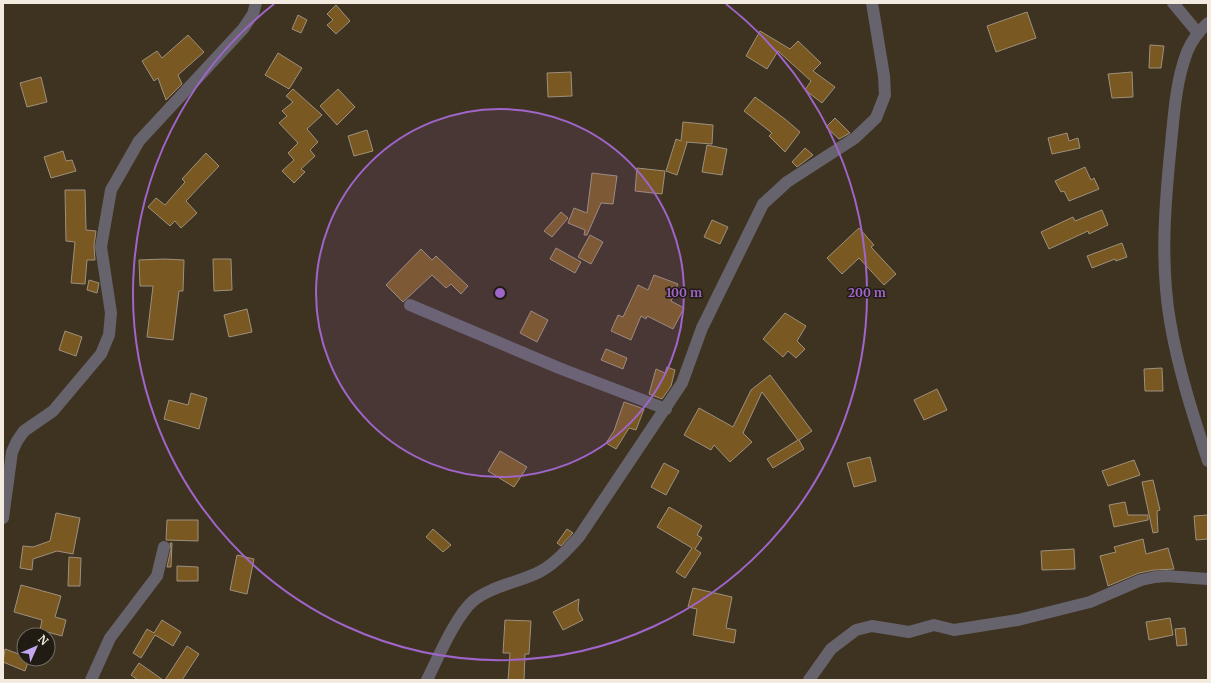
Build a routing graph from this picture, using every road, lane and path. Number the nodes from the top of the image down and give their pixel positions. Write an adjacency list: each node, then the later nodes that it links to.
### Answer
1 (256, 3): 9 (street)
2 (872, 3): 7 (street)
3 (1172, 3): 5 (street)
4 (1208, 23): 5 (street)
5 (1198, 33): 8 (street)
6 (410, 305): 7 (street)
7 (666, 409): 13 (street)
8 (1208, 461)
9 (3, 518)
10 (164, 547): 12 (street)
11 (1208, 579): 14 (street)
12 (91, 680)
13 (427, 680)
14 (809, 680)

